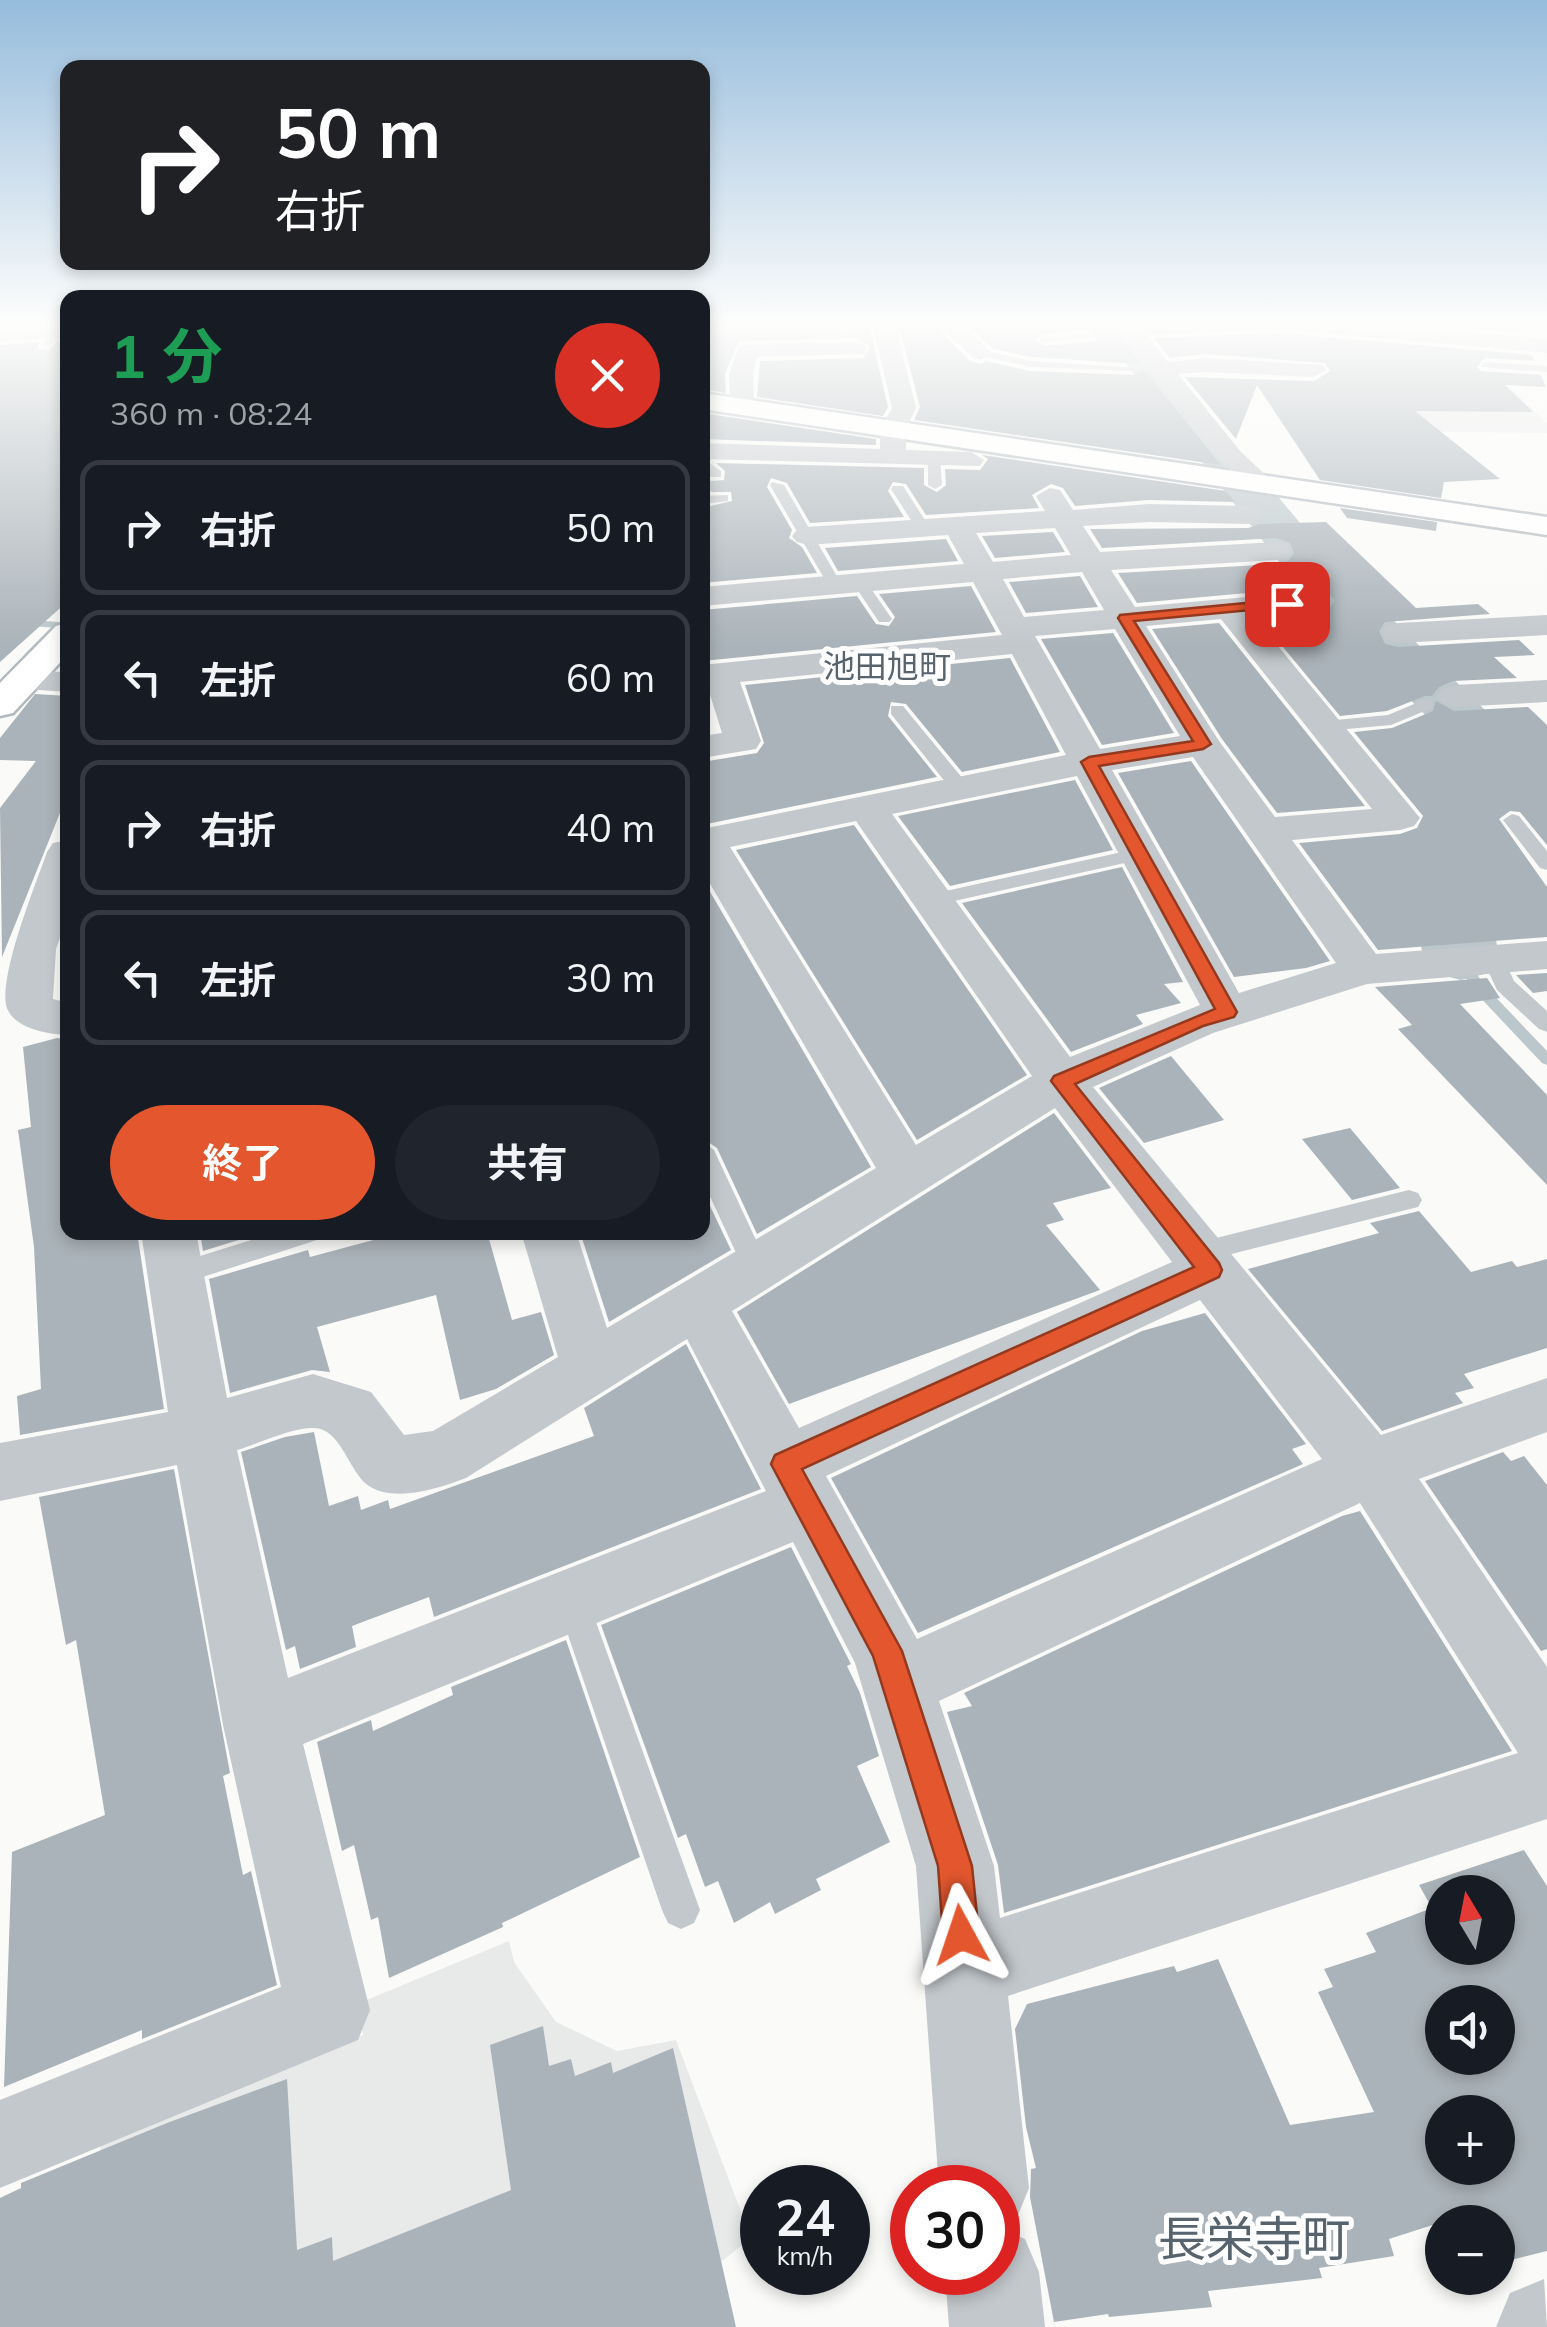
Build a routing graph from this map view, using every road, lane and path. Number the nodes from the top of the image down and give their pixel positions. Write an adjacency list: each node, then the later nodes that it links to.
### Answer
1 (739, 430): 8 (street)
2 (790, 430): 6 (street)
3 (790, 430): 6 (street)
4 (897, 430): 6 (street)
5 (1210, 430): 9 (street)
6 (893, 442): 7 (street); 9 (street)
7 (971, 460)
8 (710, 461)
9 (1257, 482): 17 (street)
10 (777, 485): 18 (lane)
11 (898, 489): 16 (lane)
12 (723, 498): 13 (lane)
13 (710, 499)
14 (1057, 507): 15 (street); 16 (street); 20 (street)
15 (1248, 516)
16 (940, 526): 18 (street); 21 (street)
17 (1547, 526)
18 (807, 536): 22 (lane)
19 (1276, 551): 20 (street)
20 (1092, 562): 21 (street); 26 (street)
21 (982, 571): 22 (street); 30 (street)
22 (848, 584): 23 (street); 27 (lane)
23 (710, 596)
24 (1315, 601): 25 (street)
25 (1230, 608): 26 (street); 38 (street)
26 (1125, 618): 30 (street); 39 (street)
27 (884, 619)
28 (1547, 625): 29 (street)
29 (1398, 633)
30 (1019, 635): 32 (street); 41 (street)
31 (60, 641): 35 (street)
32 (711, 674): 40 (street)
33 (60, 684): 35 (street)
34 (1547, 690): 36 (street)
35 (11, 693)
36 (1440, 700): 38 (lane)
37 (897, 710): 42 (lane)
38 (1325, 726): 45 (street)
39 (1203, 744): 41 (street); 45 (street)
40 (710, 746)
41 (1089, 762): 42 (street); 48 (street)
42 (960, 788): 43 (street)
43 (867, 808): 46 (street); 51 (street)
44 (1512, 820): 49 (lane)
45 (1264, 830): 53 (street)
46 (710, 840)
47 (710, 851): 58 (street)
48 (1140, 854): 51 (lane); 54 (street)
49 (1547, 864)
50 (60, 875): 55 (street)
51 (932, 900): 57 (street)
52 (1521, 958): 53 (street); 56 (lane)
53 (1364, 970): 54 (street)
54 (1227, 1012): 57 (street)
55 (60, 1019)
56 (1547, 1024)
57 (1062, 1081): 58 (street); 64 (street)
58 (907, 1176): 65 (street)
59 (710, 1194): 65 (lane)
60 (1408, 1200): 64 (lane)
61 (260, 1240): 63 (lane)
62 (551, 1240): 66 (street)
63 (171, 1254): 68 (street)
64 (1203, 1261): 69 (street); 71 (street)
65 (727, 1286): 66 (street); 71 (street)
66 (592, 1368): 68 (street)
67 (1547, 1406): 69 (street)
68 (200, 1433): 70 (street); 74 (street)
69 (1370, 1468): 73 (street); 75 (street)
70 (0, 1472)
71 (796, 1484): 72 (street); 73 (street)
72 (572, 1600): 74 (street); 77 (lane)
73 (898, 1684): 78 (street)
74 (260, 1724): 79 (street)
75 (1547, 1731)
76 (1547, 1781): 78 (street)
77 (681, 1910)
78 (964, 1970): 80 (street)
79 (0, 2144)
80 (982, 2165)
81 (994, 2295): 82 (street)
82 (997, 2327)

